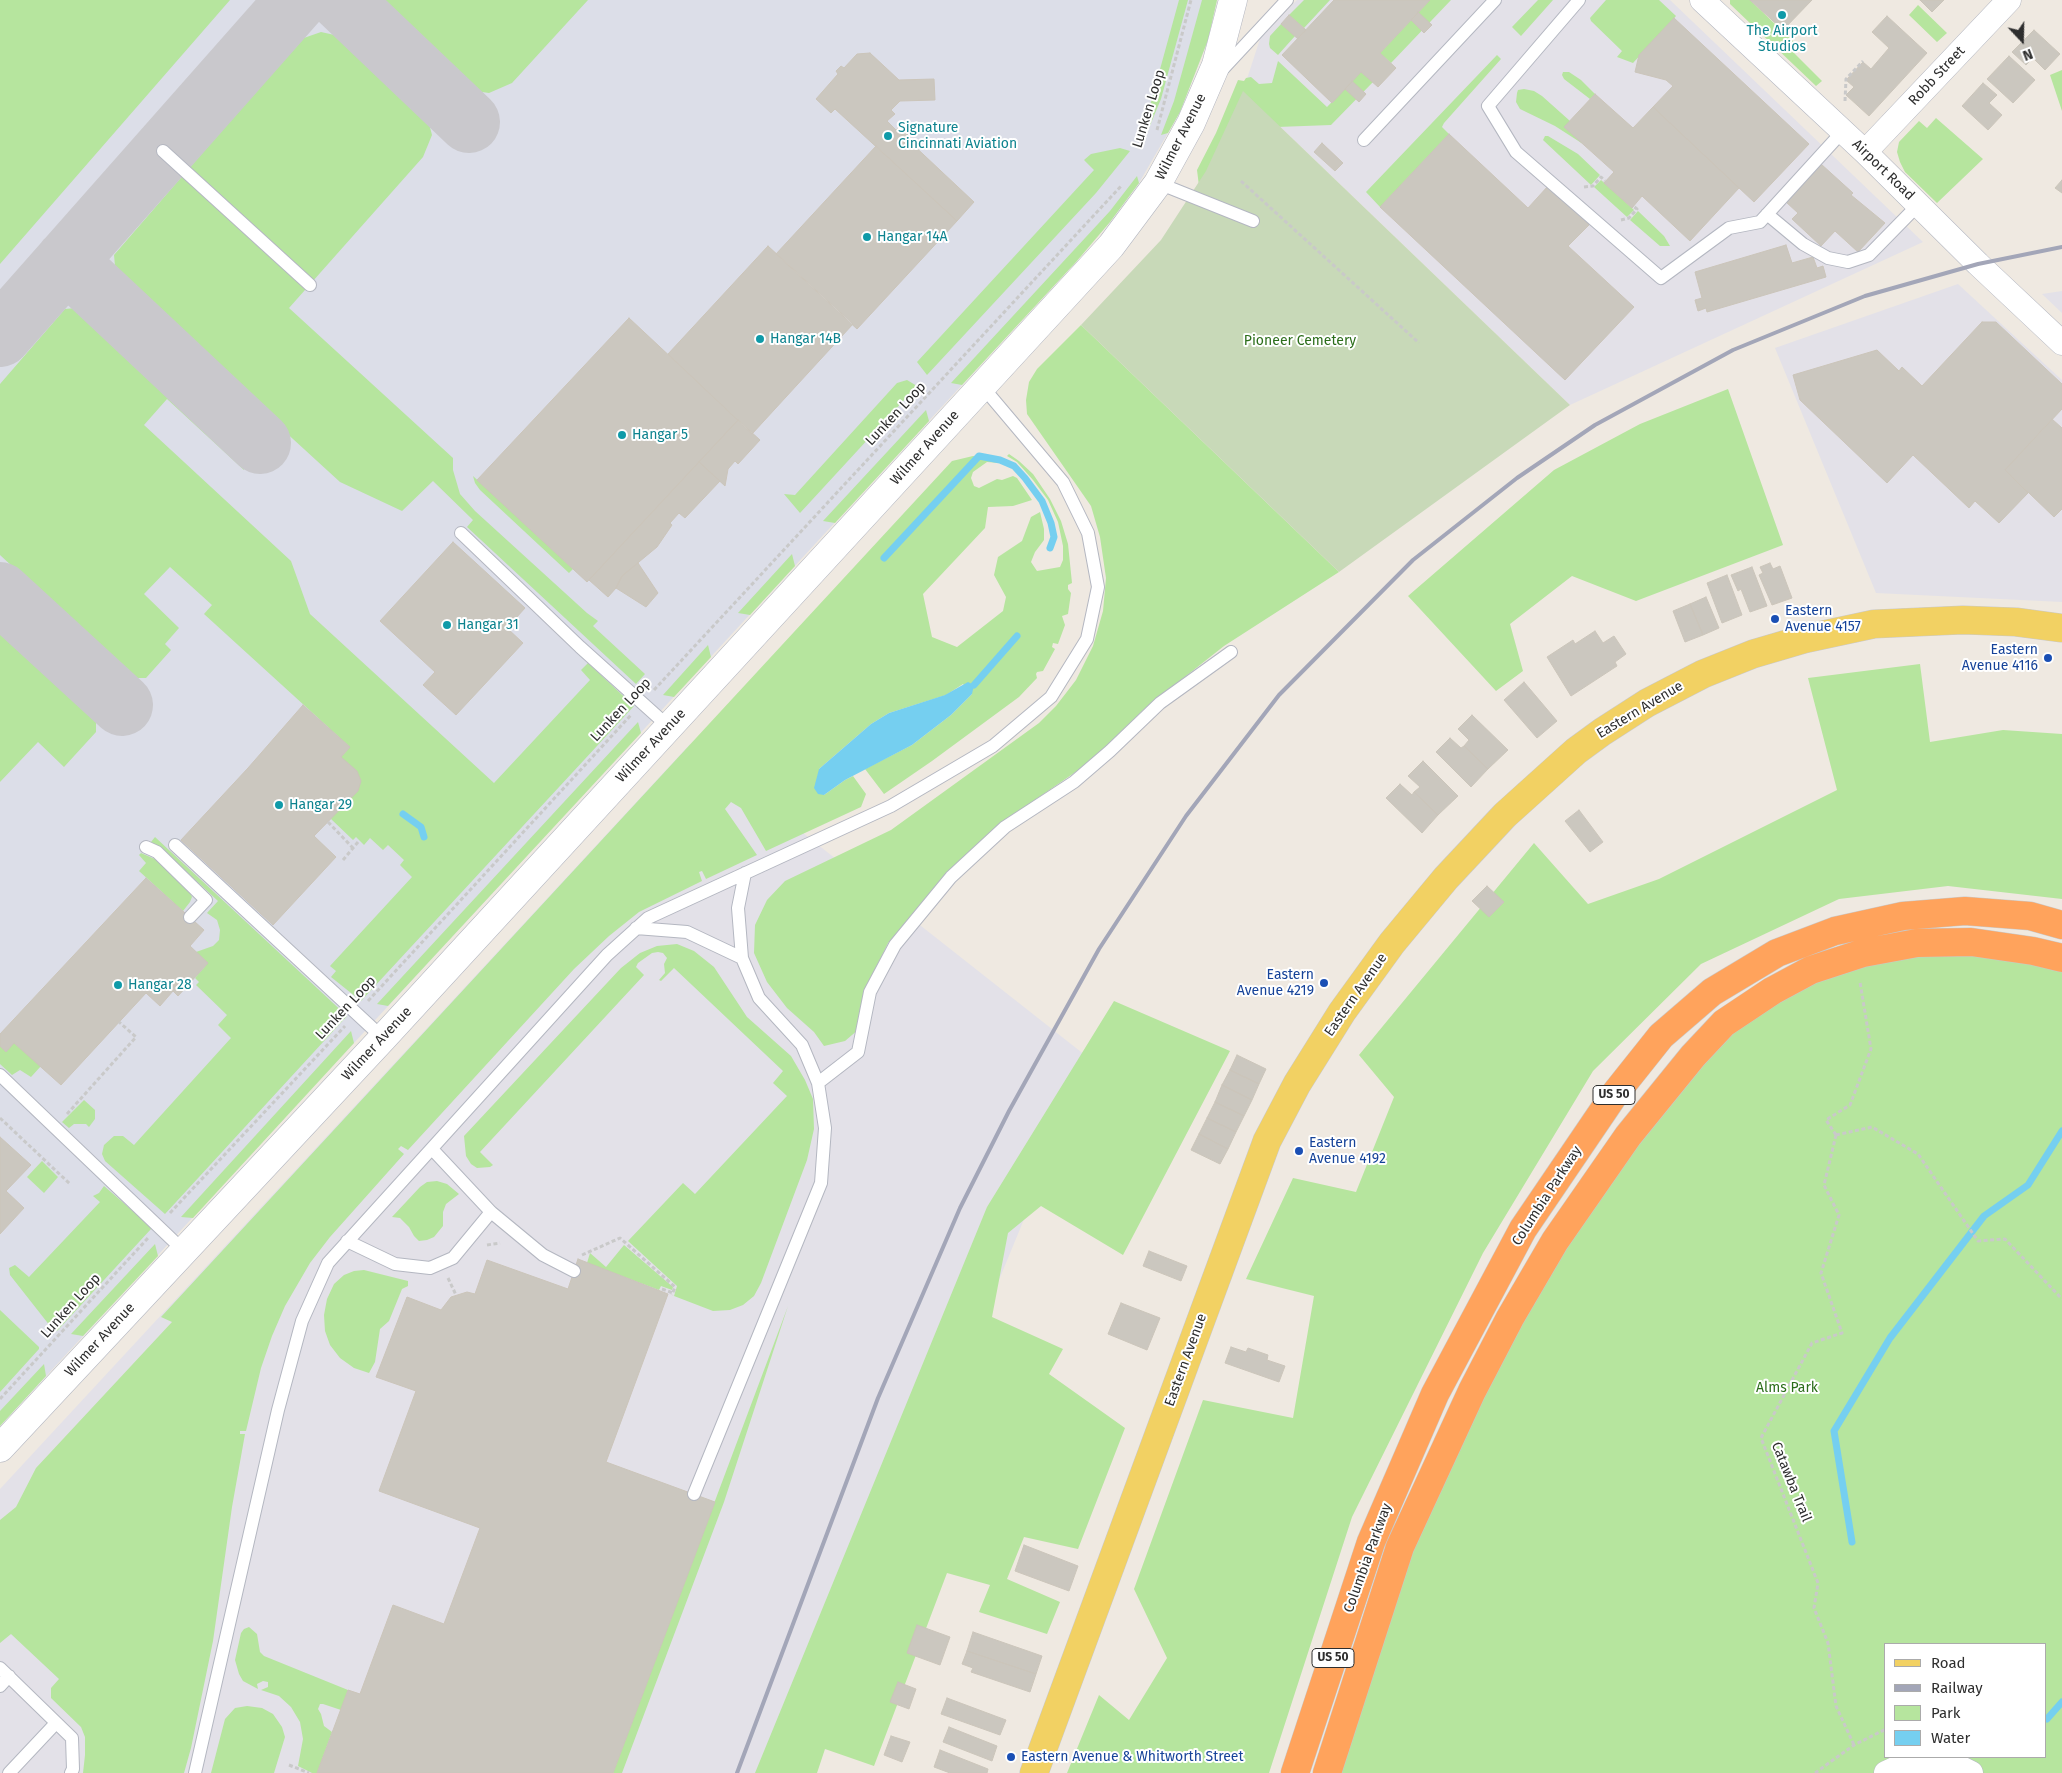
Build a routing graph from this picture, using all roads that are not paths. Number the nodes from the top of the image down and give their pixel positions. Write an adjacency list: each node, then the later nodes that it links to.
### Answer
1 (1233, 0): 7 (street, Wilmer Avenue)
2 (1287, 0): 7 (lane)
3 (1495, 0): 9 (lane)
4 (1579, 0): 14 (lane)
5 (1702, 0): 8 (street, Airport Road)
6 (2009, 0): 11 (street, Robb Street)
7 (1207, 86): 12 (street, Wilmer Avenue)
8 (1843, 131): 11 (street, Airport Road); 14 (lane)
9 (1364, 140)
10 (163, 150): 16 (lane)
11 (1865, 152): 13 (street, Airport Road)
12 (1158, 183): 15 (lane); 18 (street, Wilmer Avenue)
13 (1918, 205): 14 (lane); 17 (street, Airport Road)
14 (1767, 214)
15 (1253, 221)
16 (310, 285)
17 (2062, 343)
18 (982, 386): 22 (street, Wilmer Avenue); 25 (lane)
19 (461, 533): 22 (lane)
20 (2062, 628): 46 (main road, Eastern Avenue)
21 (1231, 652): 33 (lane)
22 (669, 727): 31 (street, Wilmer Avenue)
23 (176, 845): 31 (lane)
24 (146, 848): 26 (lane)
25 (745, 873): 28 (lane); 29 (lane)
26 (190, 917)
27 (2062, 925): 47 (highway, Columbia Parkway / US 50)
28 (636, 928): 29 (lane); 34 (lane)
29 (742, 958): 33 (lane)
30 (2062, 958): 48 (highway, Columbia Parkway / US 50)
31 (383, 1038): 37 (street, Wilmer Avenue)
32 (0, 1075): 37 (lane)
33 (818, 1084): 40 (lane)
34 (432, 1148): 35 (lane); 36 (lane)
35 (491, 1212): 36 (lane); 38 (lane)
36 (347, 1242): 45 (lane)
37 (184, 1251): 39 (street, Wilmer Avenue)
38 (574, 1271)
39 (0, 1448)
40 (694, 1494)
41 (3, 1677): 42 (lane)
42 (56, 1723): 43 (lane); 44 (lane)
43 (10, 1773)
44 (71, 1773)
45 (195, 1773)
46 (1034, 1773)
47 (1295, 1773)
48 (1327, 1773)
49 (1886, 1773): 50 (street)
50 (1971, 1773)

